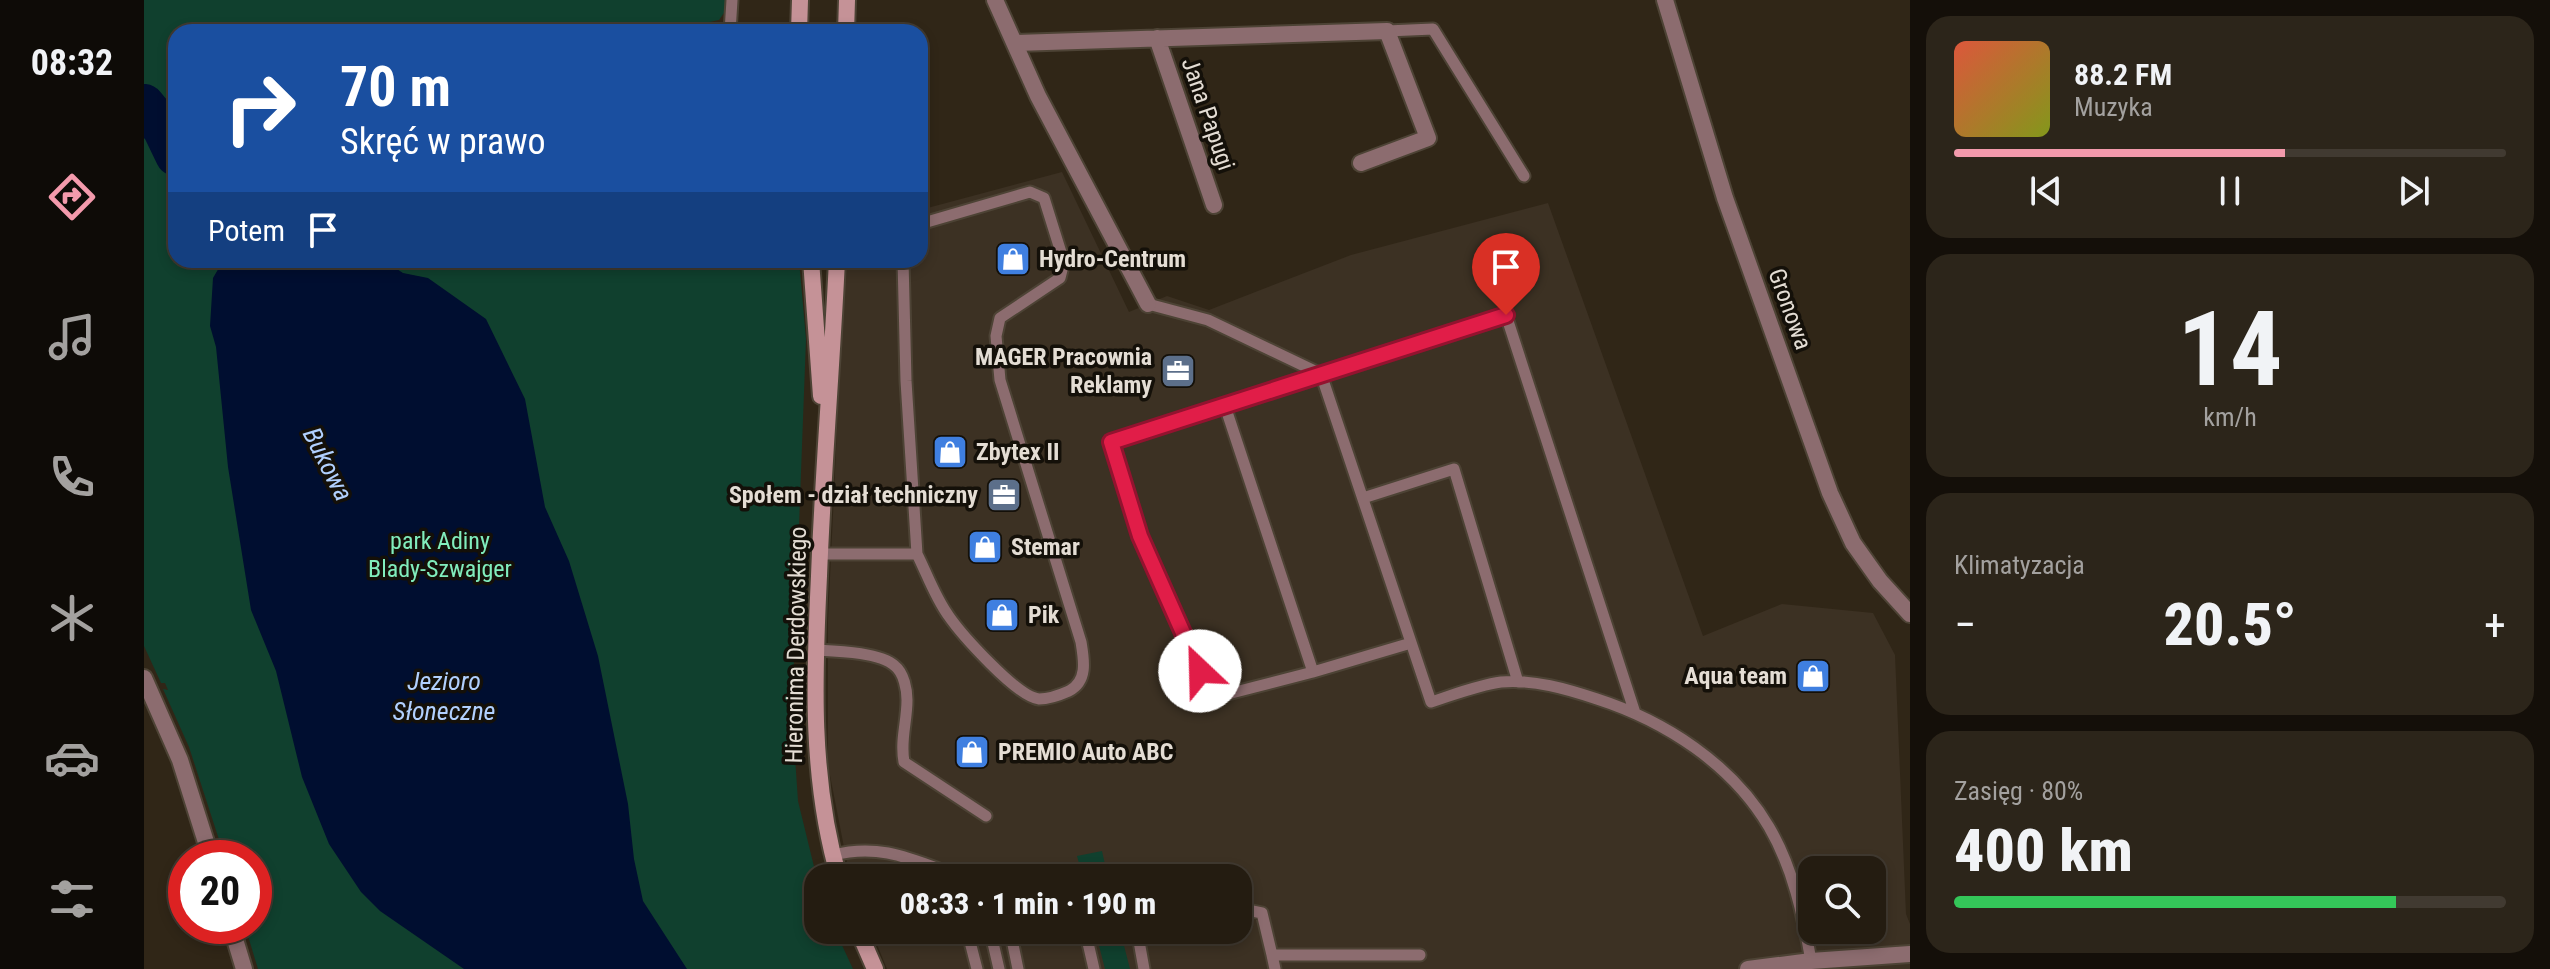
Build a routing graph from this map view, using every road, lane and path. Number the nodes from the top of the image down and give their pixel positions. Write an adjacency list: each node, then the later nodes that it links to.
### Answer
1 (732, 0): 6 (lane)
2 (800, 0): 7 (main road)
3 (847, 0): 8 (main road)
4 (995, 0): 11 (street)
5 (1665, 0): 26 (street, Gronowa)
6 (730, 24)
7 (799, 24)
8 (846, 24)
9 (1387, 31): 10 (street, Jana Papugi); 12 (street); 13 (lane)
10 (1157, 38): 11 (street, Jana Papugi); 14 (street, Jana Papugi)
11 (1015, 43): 19 (street)
12 (1361, 163)
13 (1524, 176)
14 (1214, 205)
15 (928, 222): 25 (lane)
16 (812, 268): 23 (main road, Hieronima Derdowskiego)
17 (837, 268): 23 (main road, Hieronima Derdowskiego)
18 (903, 268): 25 (lane)
19 (1148, 304): 20 (lane)
20 (1321, 374): 21 (lane); 22 (lane); 32 (lane)
21 (1225, 406): 29 (lane); 29 (lane)
22 (1363, 498): 27 (lane); 31 (lane)
23 (822, 506): 24 (main road, Hieronima Derdowskiego)
24 (820, 554): 25 (lane); 28 (main road, Hieronima Derdowskiego)
25 (917, 554)
26 (1910, 614)
27 (1411, 643): 29 (lane); 31 (lane)
28 (816, 650): 33 (lane); 35 (main road, Hieronima Derdowskiego)
29 (1313, 672)
30 (144, 678): 34 (street)
31 (1518, 682): 32 (lane)
32 (1635, 713): 49 (lane)
33 (986, 816)
34 (205, 840)
35 (833, 855): 36 (main road, Hieronima Derdowskiego); 37 (lane)
36 (835, 864)
37 (923, 864)
38 (1252, 911): 47 (lane)
39 (236, 944): 50 (street)
40 (864, 944): 51 (main road)
41 (971, 944): 52 (lane)
42 (993, 944): 53 (lane)
43 (1013, 944): 54 (lane)
44 (1088, 944): 55 (lane)
45 (1140, 944): 56 (lane)
46 (1910, 954): 49 (street)
47 (1272, 955): 48 (lane); 57 (lane)
48 (1420, 955)
49 (1811, 961): 58 (street)
50 (244, 969)
51 (875, 969)
52 (977, 969)
53 (999, 969)
54 (1018, 969)
55 (1094, 969)
56 (1144, 969)
57 (1275, 969)
58 (1748, 969)

